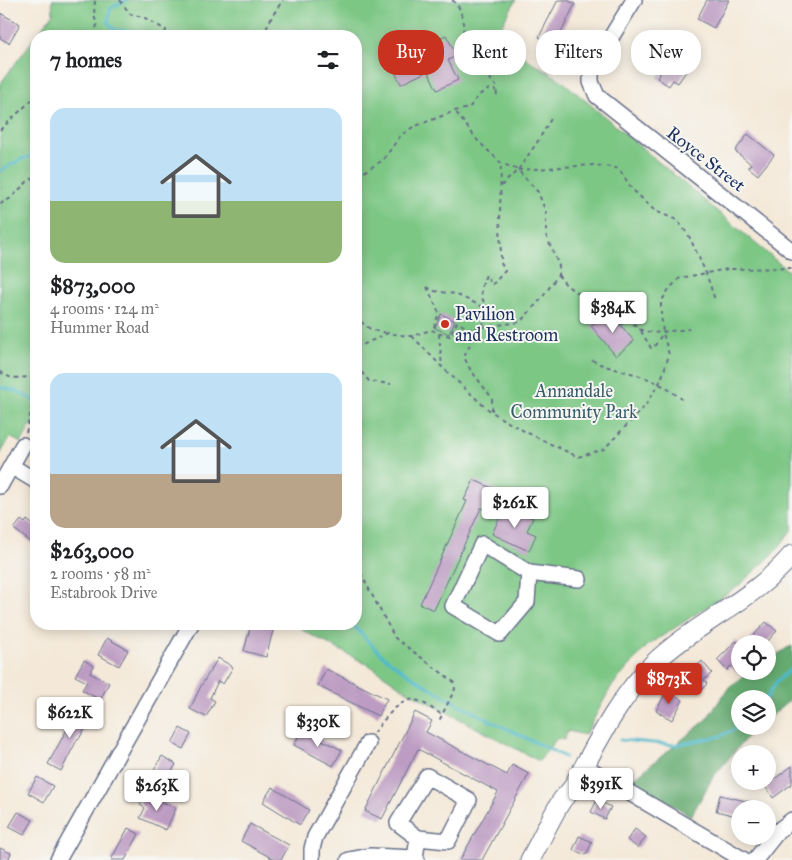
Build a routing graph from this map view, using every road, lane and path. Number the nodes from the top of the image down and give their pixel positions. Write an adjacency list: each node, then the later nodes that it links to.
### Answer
1 (95, 0): 6 (path)
2 (120, 0): 7 (path)
3 (283, 0): 8 (path)
4 (452, 0): 9 (path)
5 (634, 0): 23 (street, Royce Street)
6 (96, 30)
7 (166, 30)
8 (266, 30)
9 (463, 30)
10 (487, 75): 11 (path)
11 (496, 90): 12 (path); 14 (path)
12 (497, 97)
13 (30, 102): 16 (path)
14 (456, 111): 17 (path); 19 (path)
15 (552, 117): 18 (path)
16 (0, 130)
17 (501, 162): 18 (path); 21 (path)
18 (518, 170): 21 (path); 25 (path); 26 (path)
19 (362, 172)
20 (30, 180): 22 (path)
21 (501, 186): 28 (path)
22 (0, 204)
23 (792, 251)
24 (792, 268): 25 (path)
25 (706, 273): 27 (path); 37 (path)
26 (558, 275): 29 (path); 32 (path)
27 (715, 300)
28 (488, 309): 32 (path); 35 (path)
29 (624, 322): 31 (path); 36 (path)
30 (362, 323): 38 (path)
31 (620, 325)
32 (483, 327): 33 (path)
33 (469, 329): 39 (path); 50 (path)
34 (689, 329): 37 (path)
35 (433, 330): 39 (path); 40 (path)
36 (641, 330): 37 (path); 37 (path)
37 (663, 332): 47 (path)
38 (388, 333): 40 (path); 41 (path)
39 (439, 334): 43 (path)
40 (412, 336): 43 (path)
41 (362, 345)
42 (592, 360): 47 (path)
43 (442, 366): 50 (path)
44 (0, 372): 46 (path)
45 (362, 373): 48 (path)
46 (30, 377)
47 (659, 383): 49 (path); 50 (path)
48 (391, 384)
49 (682, 399)
50 (492, 412)
51 (30, 416): 52 (path)
52 (23, 445): 53 (street)
53 (11, 466): 54 (street); 55 (street)
54 (30, 477)
55 (0, 486)
56 (792, 555): 64 (main road)
57 (529, 573): 57 (street); 59 (street)
58 (362, 578): 61 (path)
59 (578, 579)
60 (188, 630): 68 (street)
61 (443, 715): 62 (path); 63 (path)
62 (439, 722)
63 (368, 743): 69 (street)
64 (584, 766): 71 (main road); 72 (street)
65 (792, 820): 73 (street)
66 (418, 838): 66 (street); 67 (street)
67 (416, 859): 70 (street)
68 (58, 860)
69 (312, 860)
70 (349, 860)
71 (530, 860)
72 (744, 860)
73 (755, 860)

